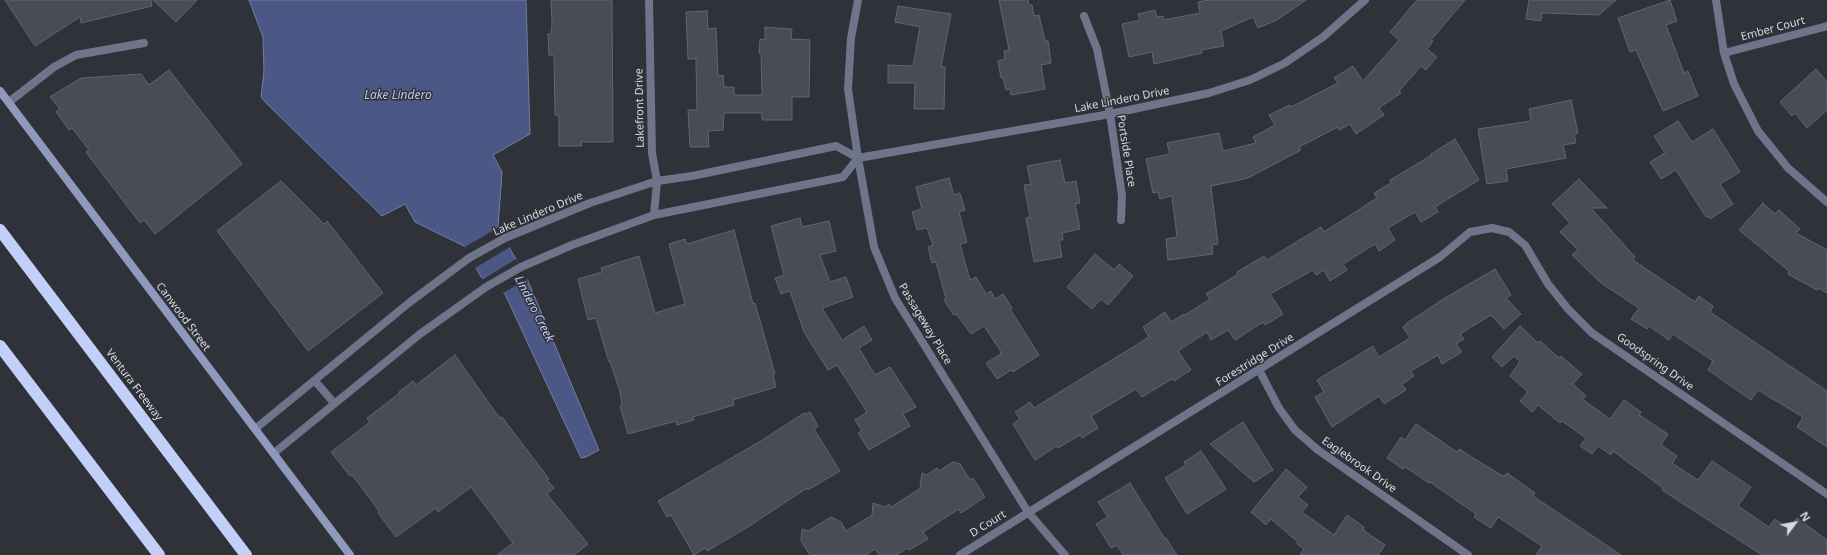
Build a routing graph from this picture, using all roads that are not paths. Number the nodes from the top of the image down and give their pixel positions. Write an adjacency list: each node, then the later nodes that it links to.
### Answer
1 (650, 0): 13 (street, Lakefront Drive)
2 (858, 0): 12 (street, Passageway Place)
3 (1365, 0): 11 (street, Lake Lindero Drive)
4 (1716, 0): 8 (street)
5 (1084, 16): 11 (street, Portside Place)
6 (1827, 26): 8 (street, Ember Court)
7 (144, 42): 10 (street)
8 (1724, 53): 14 (street)
9 (0, 91): 10 (street, Canwood Street)
10 (8, 102): 23 (street, Canwood Street)
11 (1110, 114): 12 (street, Lake Lindero Drive); 16 (street, Portside Place)
12 (858, 158): 13 (street, Lake Lindero Drive); 15 (street); 26 (street, Passageway Place)
13 (657, 181): 15 (street, Lakefront Drive); 21 (street, Lake Lindero Drive)
14 (1827, 202)
15 (654, 215): 22 (street)
16 (1121, 220)
17 (1492, 228): 20 (street, Forestridge Drive); 25 (street, Goodspring Drive)
18 (0, 230): 28 (highway, Ventura Freeway)
19 (0, 346): 27 (highway)
20 (1259, 370): 26 (street, Forestridge Drive); 32 (street, Eaglebrook Drive)
21 (315, 381): 22 (street); 23 (street, Lake Lindero Drive)
22 (334, 403): 24 (street)
23 (255, 429): 24 (street, Canwood Street)
24 (274, 453): 29 (street, Canwood Street)
25 (1827, 494)
26 (1028, 512): 30 (street, D Court); 31 (street, Passageway Place)
27 (159, 555)
28 (246, 555)
29 (350, 555)
30 (960, 555)
31 (1065, 555)
32 (1468, 555)

